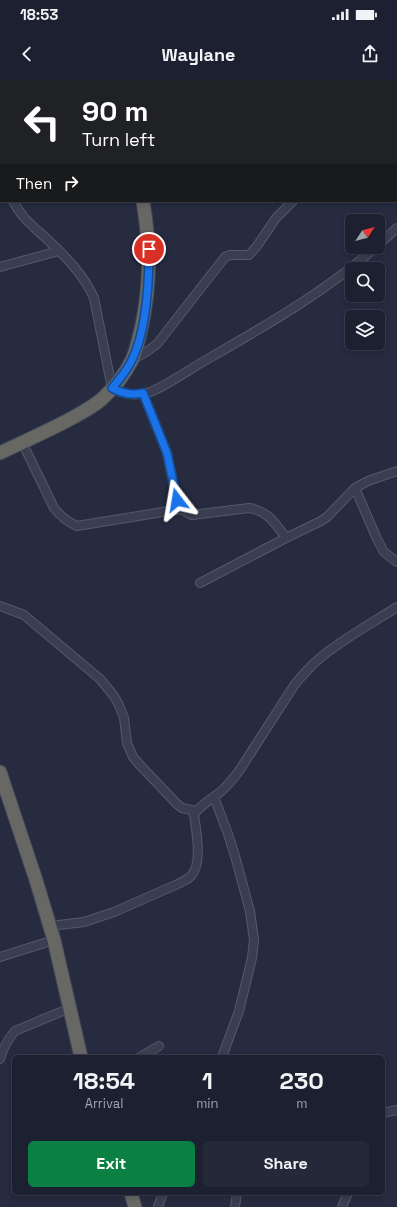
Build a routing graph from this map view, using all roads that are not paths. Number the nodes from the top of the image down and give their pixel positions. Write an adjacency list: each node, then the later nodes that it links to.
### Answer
1 (14, 202): 6 (street)
2 (143, 202): 9 (highway)
3 (293, 202): 9 (street)
4 (397, 228): 5 (street)
5 (385, 239)
6 (59, 251): 8 (street); 10 (street)
7 (368, 254): 11 (street)
8 (0, 267)
9 (132, 360): 10 (highway)
10 (112, 388): 11 (street); 12 (highway)
11 (143, 393): 16 (street)
12 (22, 442): 13 (highway); 16 (street)
13 (0, 453)
14 (397, 471): 15 (street)
15 (355, 488): 17 (street); 18 (street)
16 (181, 509): 17 (street)
17 (286, 538): 19 (street)
18 (397, 562)
19 (200, 583)
20 (0, 606): 24 (street)
21 (397, 607): 23 (street)
22 (1, 778): 25 (highway)
23 (214, 797): 24 (street); 32 (street)
24 (196, 811): 25 (street)
25 (50, 926): 26 (highway)
26 (54, 940): 27 (street); 28 (highway)
27 (0, 957)
28 (70, 1008): 30 (highway); 33 (street)
29 (159, 1046): 31 (street)
30 (81, 1055)
31 (143, 1055)
32 (223, 1055)
33 (0, 1059)
34 (397, 1110): 35 (street)
35 (385, 1113)
36 (131, 1195): 40 (highway)
37 (162, 1195): 41 (street)
38 (237, 1195): 42 (street)
39 (347, 1195): 43 (street)
40 (134, 1207)
41 (158, 1207)
42 (235, 1207)
43 (342, 1207)

